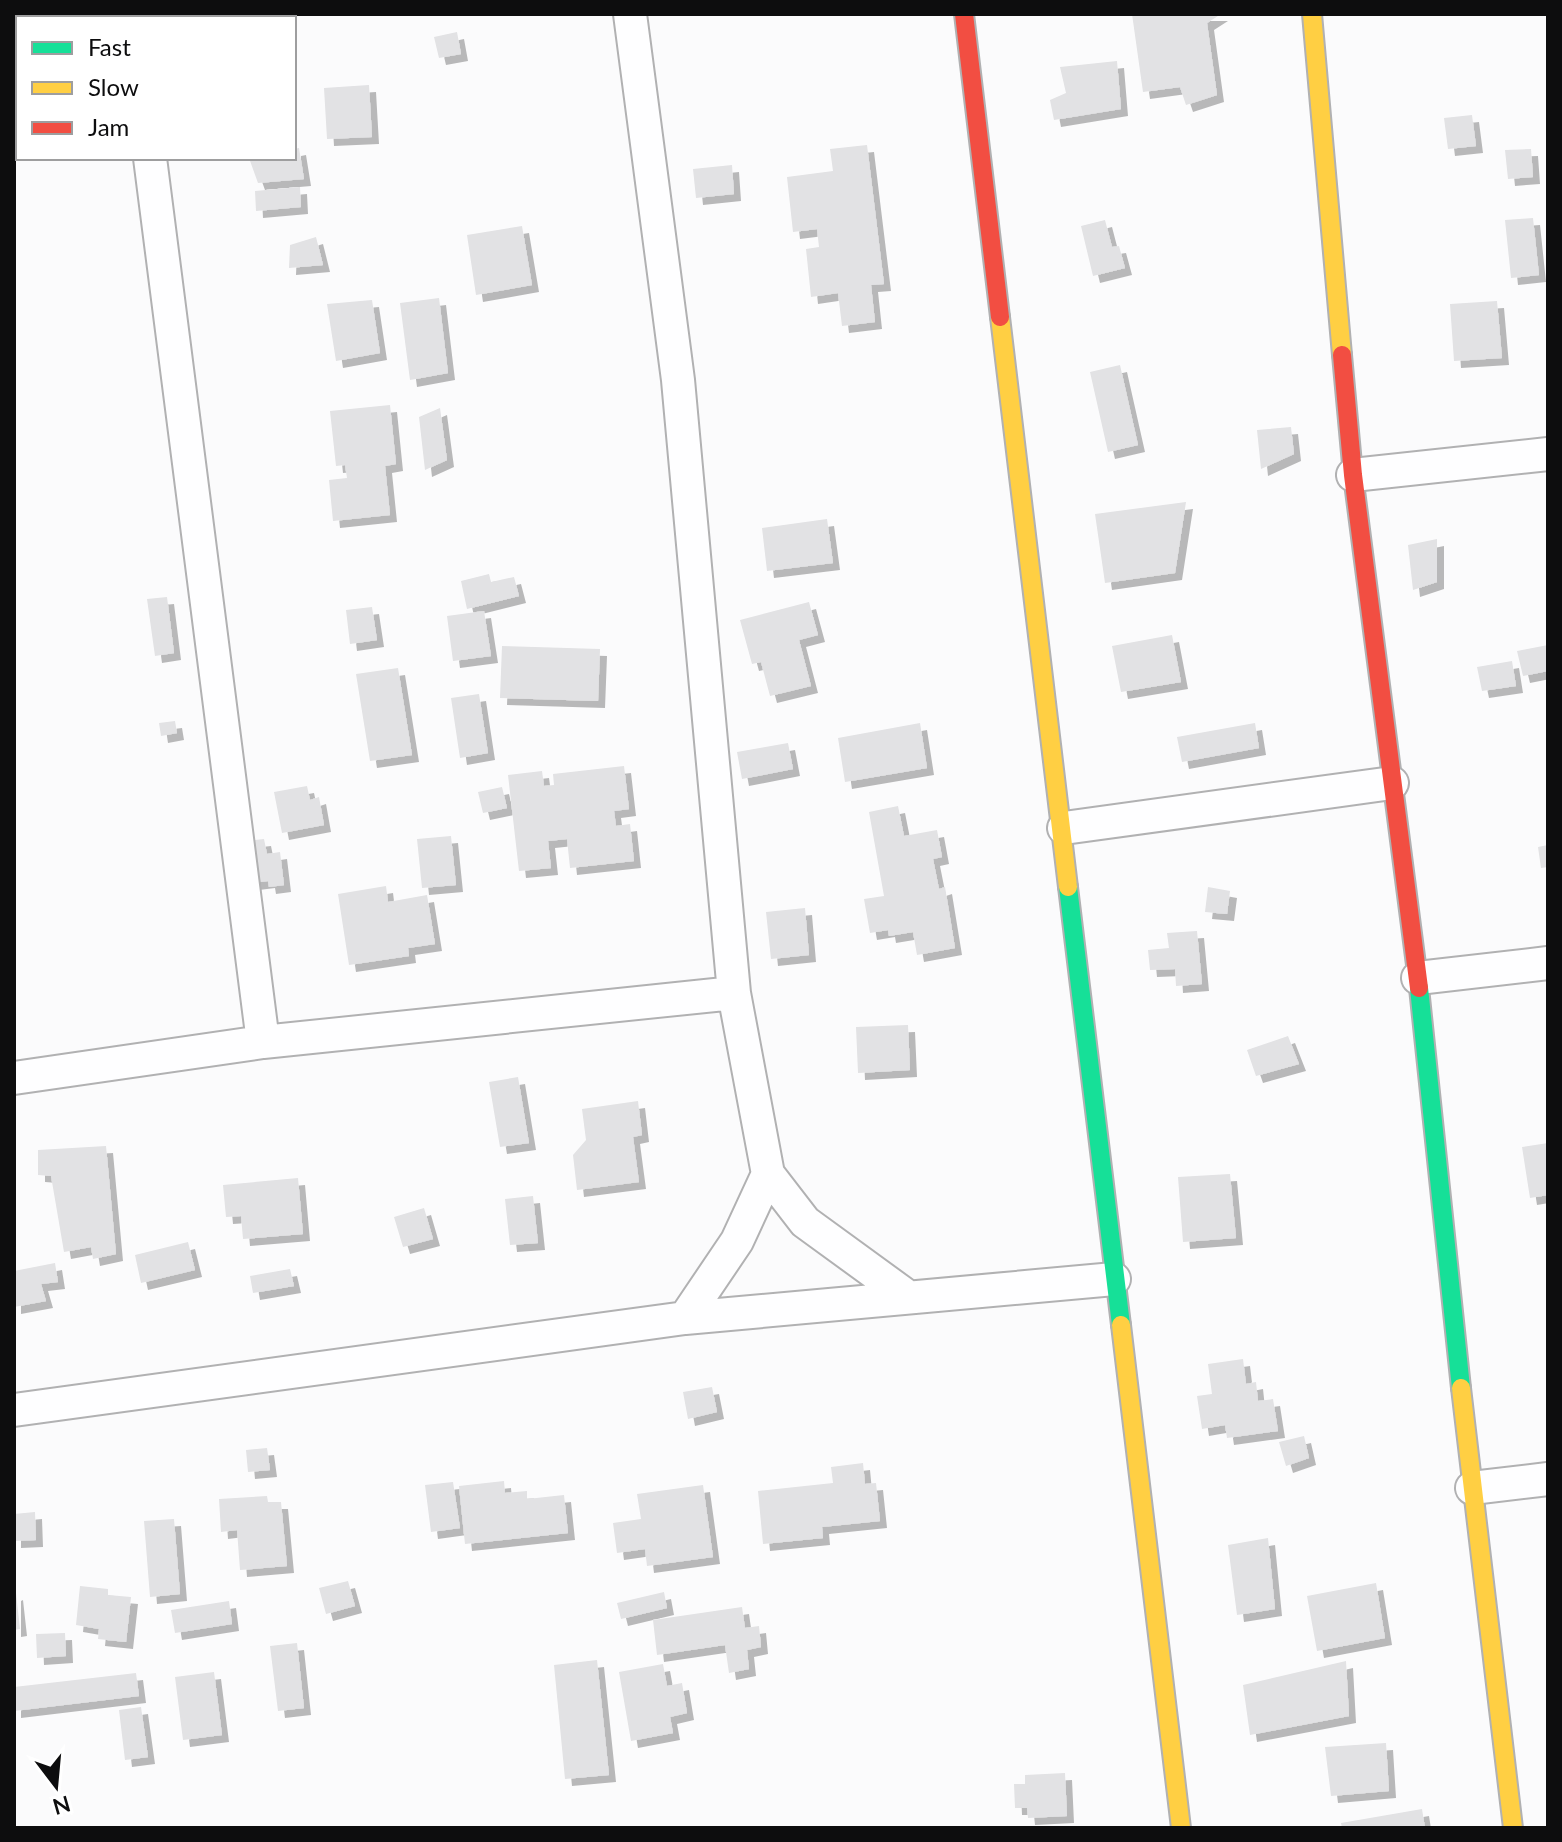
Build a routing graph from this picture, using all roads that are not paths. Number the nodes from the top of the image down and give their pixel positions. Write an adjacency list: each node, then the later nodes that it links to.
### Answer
1 (630, 14): 11 (street)
2 (964, 14): 8 (street)
3 (1312, 14): 6 (street)
4 (150, 160): 12 (street)
5 (1548, 454): 6 (street)
6 (1353, 475): 7 (street)
7 (1392, 783): 8 (street); 10 (street)
8 (1064, 828): 15 (street)
9 (1548, 963): 10 (street)
10 (1418, 978): 20 (street)
11 (734, 993): 12 (street); 14 (street)
12 (263, 1042): 13 (street)
13 (14, 1078)
14 (768, 1174): 16 (street); 17 (street)
15 (1114, 1279): 16 (street); 21 (street)
16 (908, 1297): 17 (street)
17 (685, 1318): 18 (street)
18 (14, 1410)
19 (1548, 1479): 20 (street)
20 (1472, 1488): 22 (street)
21 (1181, 1828)
22 (1513, 1828)

